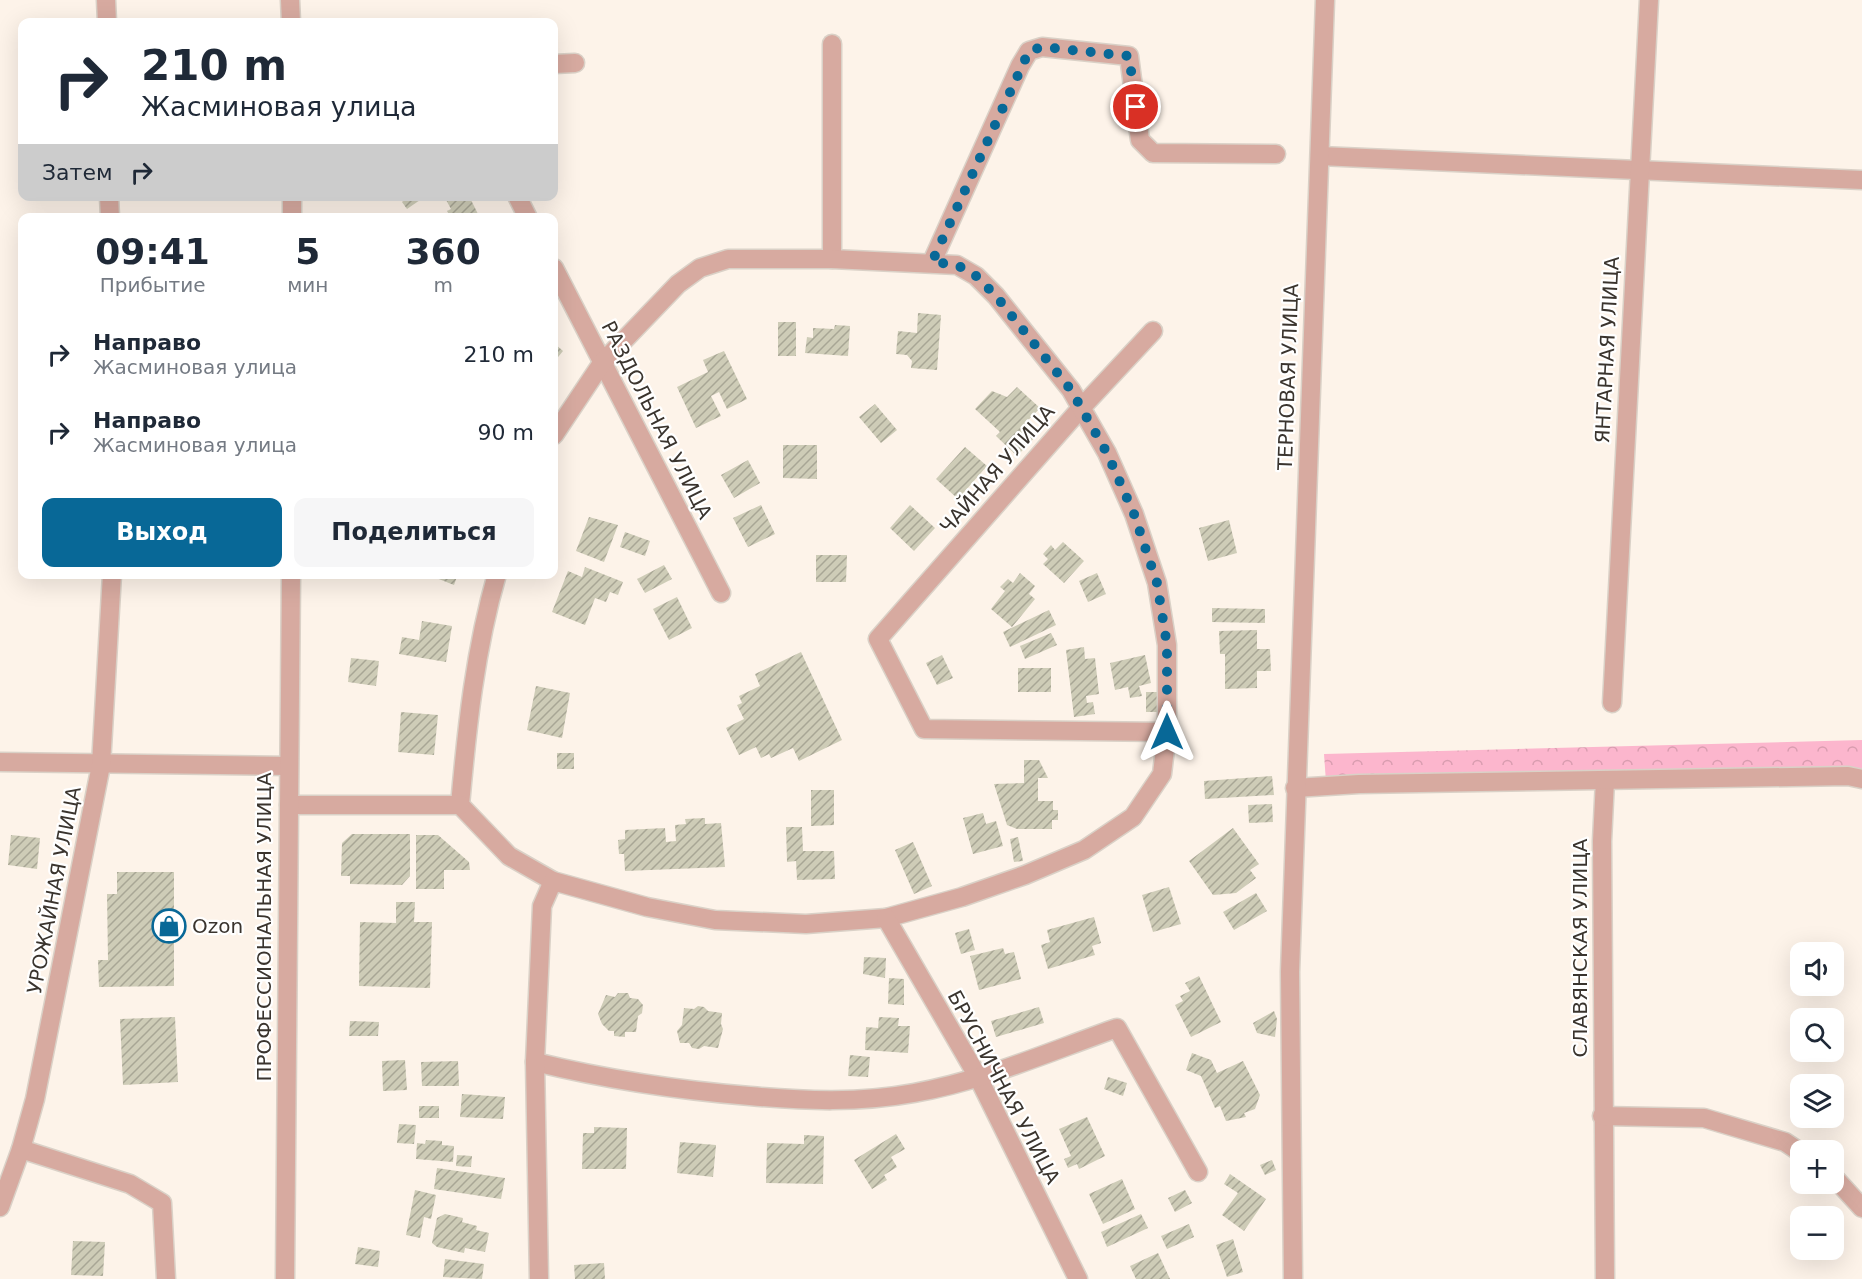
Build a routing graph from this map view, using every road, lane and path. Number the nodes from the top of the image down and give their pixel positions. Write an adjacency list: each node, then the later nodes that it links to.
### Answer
1 (106, 0): 5 (street)
2 (290, 0): 6 (street)
3 (1324, 0): 11 (street, ТЕРНОВАЯ УЛИЦА)
4 (1649, 0): 12 (street, ЯНТАРНАЯ УЛИЦА)
5 (106, 18)
6 (291, 18)
7 (832, 44): 14 (street)
8 (575, 63): 9 (street)
9 (558, 64)
10 (1276, 154): 15 (street)
11 (1320, 156): 12 (street); 32 (street, ТЕРНОВАЯ УЛИЦА)
12 (1638, 168): 13 (street); 25 (street, ЯНТАРНАЯ УЛИЦА)
13 (1862, 180)
14 (832, 259): 15 (street); 18 (street)
15 (932, 262): 19 (street)
16 (558, 276): 18 (street, РАЗДОЛЬНАЯ УЛИЦА)
17 (1153, 331): 19 (street, ЧАЙНАЯ УЛИЦА)
18 (602, 363): 20 (street); 24 (street, РАЗДОЛЬНАЯ УЛИЦА)
19 (1081, 408): 26 (street); 26 (street, ЧАЙНАЯ УЛИЦА)
20 (558, 429)
21 (112, 579): 28 (street, УРОЖАЙНАЯ УЛИЦА)
22 (291, 579): 29 (street, ПРОФЕССИОНАЛЬНАЯ УЛИЦА)
23 (496, 579): 34 (street)
24 (721, 593)
25 (1612, 703)
26 (1167, 732): 36 (street)
27 (0, 762): 28 (street)
28 (101, 765): 29 (street); 41 (street, УРОЖАЙНАЯ УЛИЦА)
29 (288, 766): 33 (street, ПРОФЕССИОНАЛЬНАЯ УЛИЦА)
30 (1862, 779): 31 (street)
31 (1605, 780): 32 (street); 39 (street, СЛАВЯНСКАЯ УЛИЦА)
32 (1294, 788): 50 (street, ТЕРНОВАЯ УЛИЦА)
33 (289, 805): 34 (street); 47 (street, ПРОФЕССИОНАЛЬНАЯ УЛИЦА)
34 (460, 805): 35 (street)
35 (553, 881): 36 (street); 37 (street)
36 (886, 918): 38 (street, БРУСНИЧНАЯ УЛИЦА)
37 (535, 1062): 38 (street); 48 (street)
38 (978, 1077): 42 (street); 49 (street, БРУСНИЧНАЯ УЛИЦА)
39 (1602, 1116): 40 (street); 51 (street, СЛАВЯНСКАЯ УЛИЦА)
40 (1790, 1145)
41 (21, 1149): 44 (street, УРОЖАЙНАЯ УЛИЦА); 46 (street)
42 (1198, 1172)
43 (1844, 1188): 45 (street)
44 (0, 1207)
45 (1862, 1208)
46 (166, 1279)
47 (285, 1279)
48 (539, 1279)
49 (1078, 1279)
50 (1293, 1279)
51 (1605, 1279)

